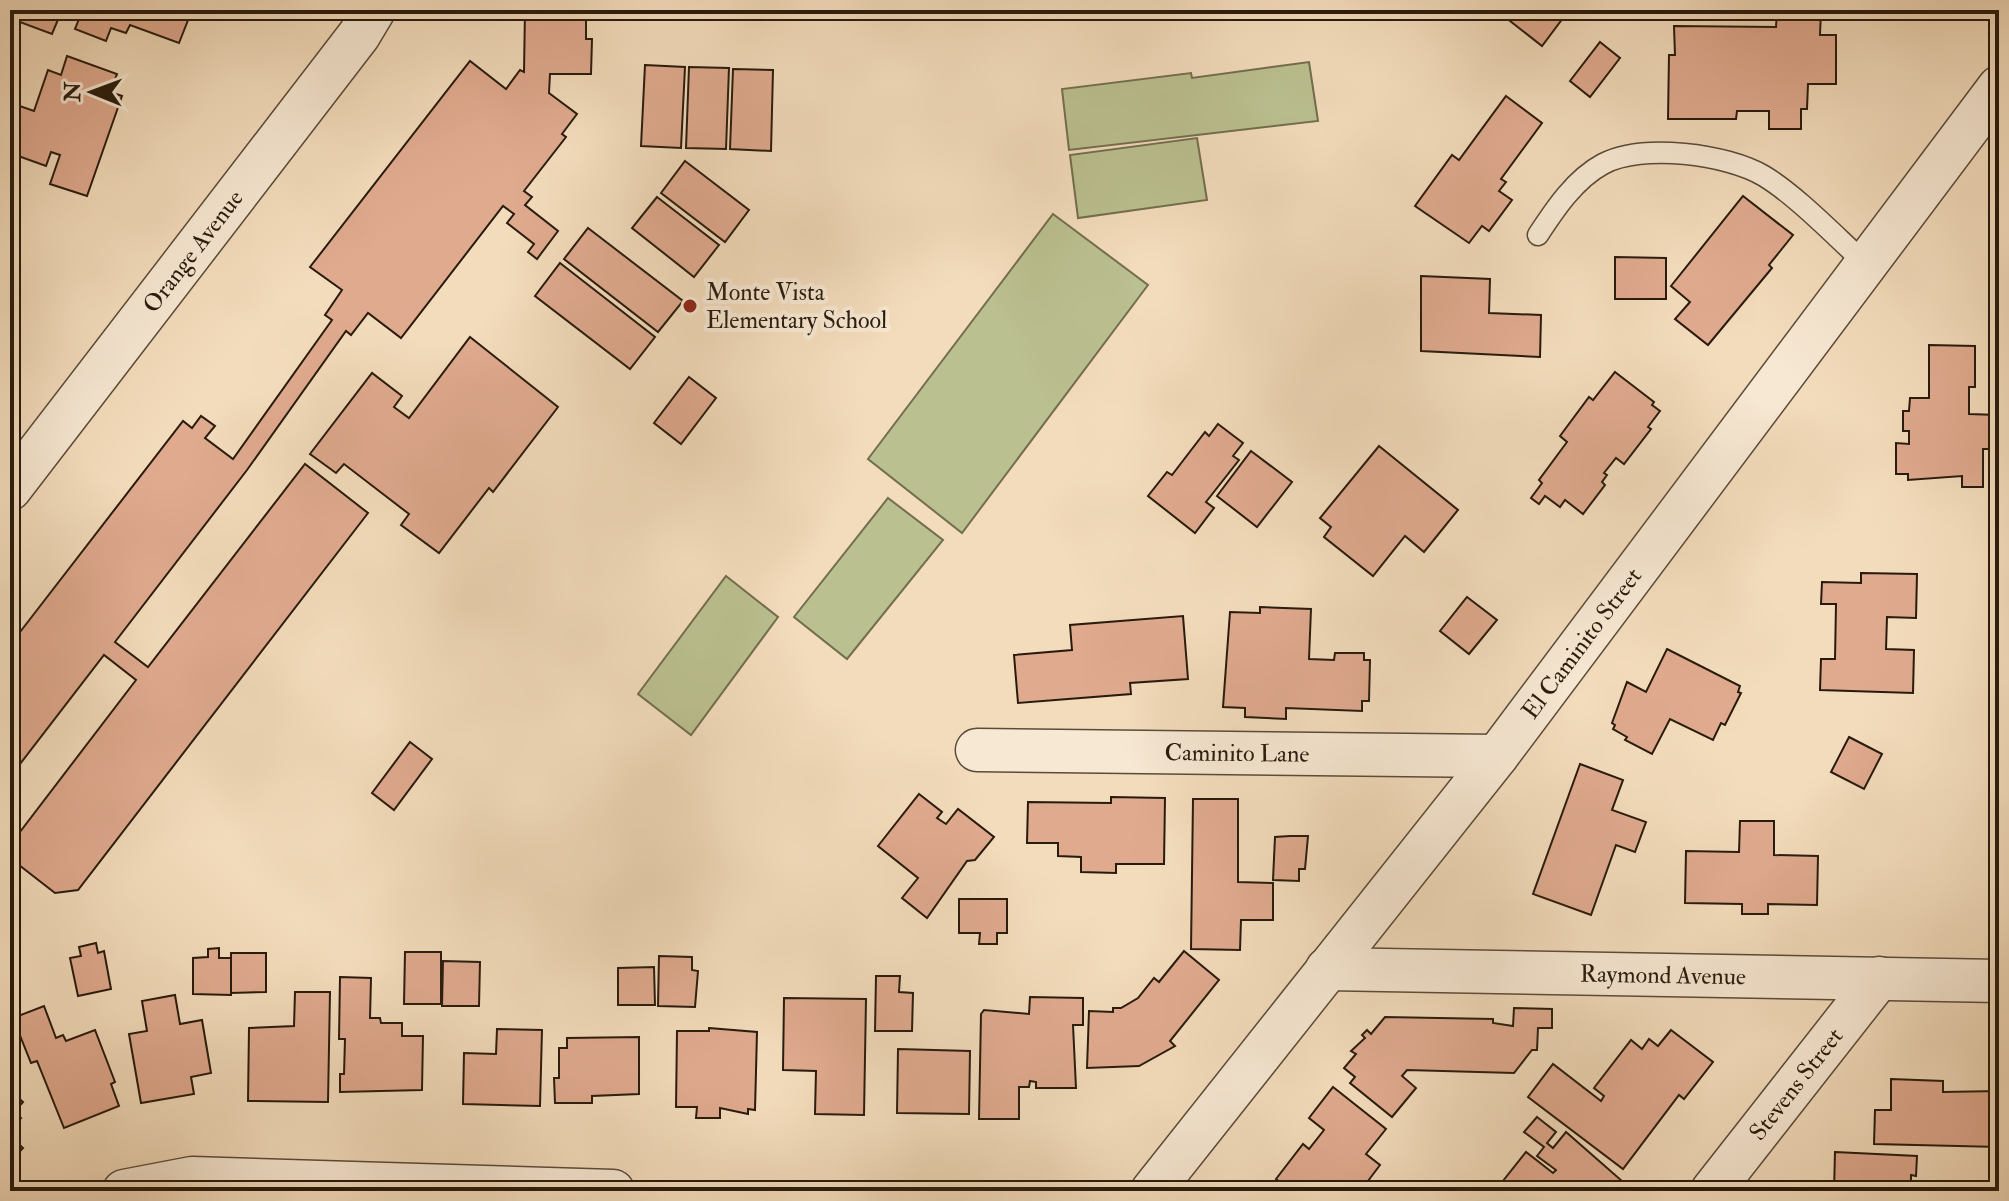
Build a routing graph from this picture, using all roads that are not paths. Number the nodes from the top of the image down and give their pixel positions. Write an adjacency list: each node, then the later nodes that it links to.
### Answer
1 (374, 10): 5 (street, Orange Avenue)
2 (1999, 87): 4 (street, El Caminito Street)
3 (1538, 235): 4 (lane)
4 (1866, 264): 7 (street, El Caminito Street)
5 (10, 489)
6 (977, 750): 7 (street, Caminito Lane)
7 (1497, 756): 8 (street, El Caminito Street)
8 (1327, 969): 9 (street, Raymond Avenue); 13 (street, El Caminito Street)
9 (1879, 978): 10 (street, Raymond Avenue); 14 (street, Stevens Street)
10 (1999, 981)
11 (124, 1191): 12 (street)
12 (613, 1191)
13 (1152, 1191)
14 (1712, 1191)

